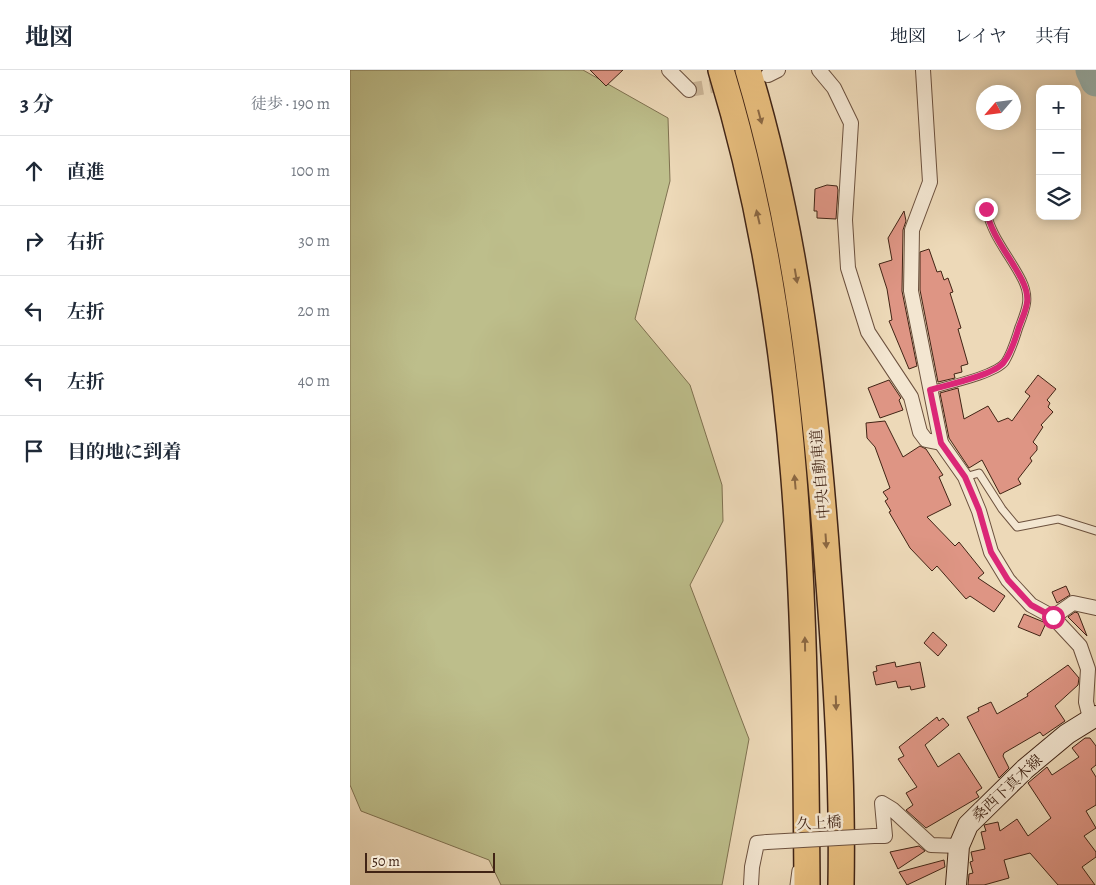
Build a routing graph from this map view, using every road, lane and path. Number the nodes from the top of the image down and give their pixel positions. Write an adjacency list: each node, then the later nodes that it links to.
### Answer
1 (669, 70): 8 (street)
2 (721, 70): 18 (highway, 中央自動車道, one-way to 2)
3 (748, 70): 17 (highway, 中央自動車道, one-way to 17)
4 (770, 70): 5 (street)
5 (778, 70)
6 (819, 70): 11 (street)
7 (923, 70): 10 (street)
8 (690, 90)
9 (986, 209): 10 (lane)
10 (930, 390): 11 (street)
11 (941, 443): 12 (street)
12 (965, 477): 13 (lane); 15 (street)
13 (1096, 531)
14 (1096, 608): 15 (street)
15 (1053, 617): 16 (street)
16 (1093, 717): 19 (main road, 桑西下真木線)
17 (838, 773): 25 (highway, 中央自動車道); 26 (lane)
18 (807, 784): 20 (lane); 24 (highway, 中央自動車道)
19 (959, 846): 22 (street, 久上橋, bridge); 27 (main road, 桑西下真木線)
20 (798, 848)
21 (797, 857): 23 (lane)
22 (751, 885)
23 (794, 885)
24 (807, 885)
25 (841, 885)
26 (846, 885)
27 (956, 885)

